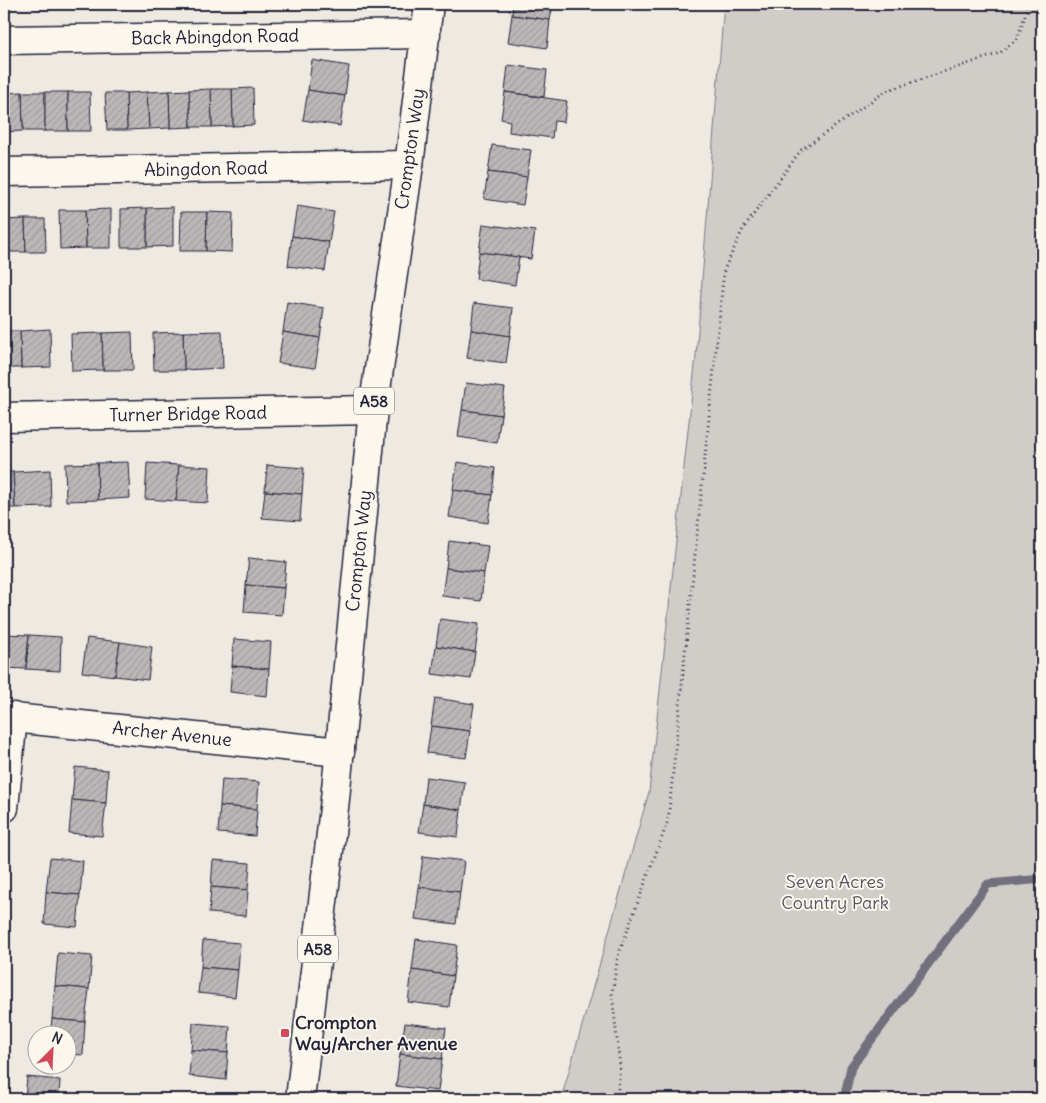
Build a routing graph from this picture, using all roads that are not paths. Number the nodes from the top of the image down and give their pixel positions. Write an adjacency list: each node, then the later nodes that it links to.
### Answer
1 (429, 4): 2 (main road, Crompton Way / A58)
2 (426, 34): 3 (main road, Back Abingdon Road); 4 (main road, Crompton Way / A58)
3 (4, 40)
4 (409, 165): 5 (main road, Abingdon Road); 6 (main road, Crompton Way / A58)
5 (4, 172)
6 (373, 410): 7 (main road, Turner Bridge Road); 9 (main road, Crompton Way / A58)
7 (4, 417)
8 (8, 717): 9 (main road, Archer Avenue); 10 (main road)
9 (340, 752): 11 (main road, Crompton Way / A58)
10 (4, 808)
11 (300, 1099)

